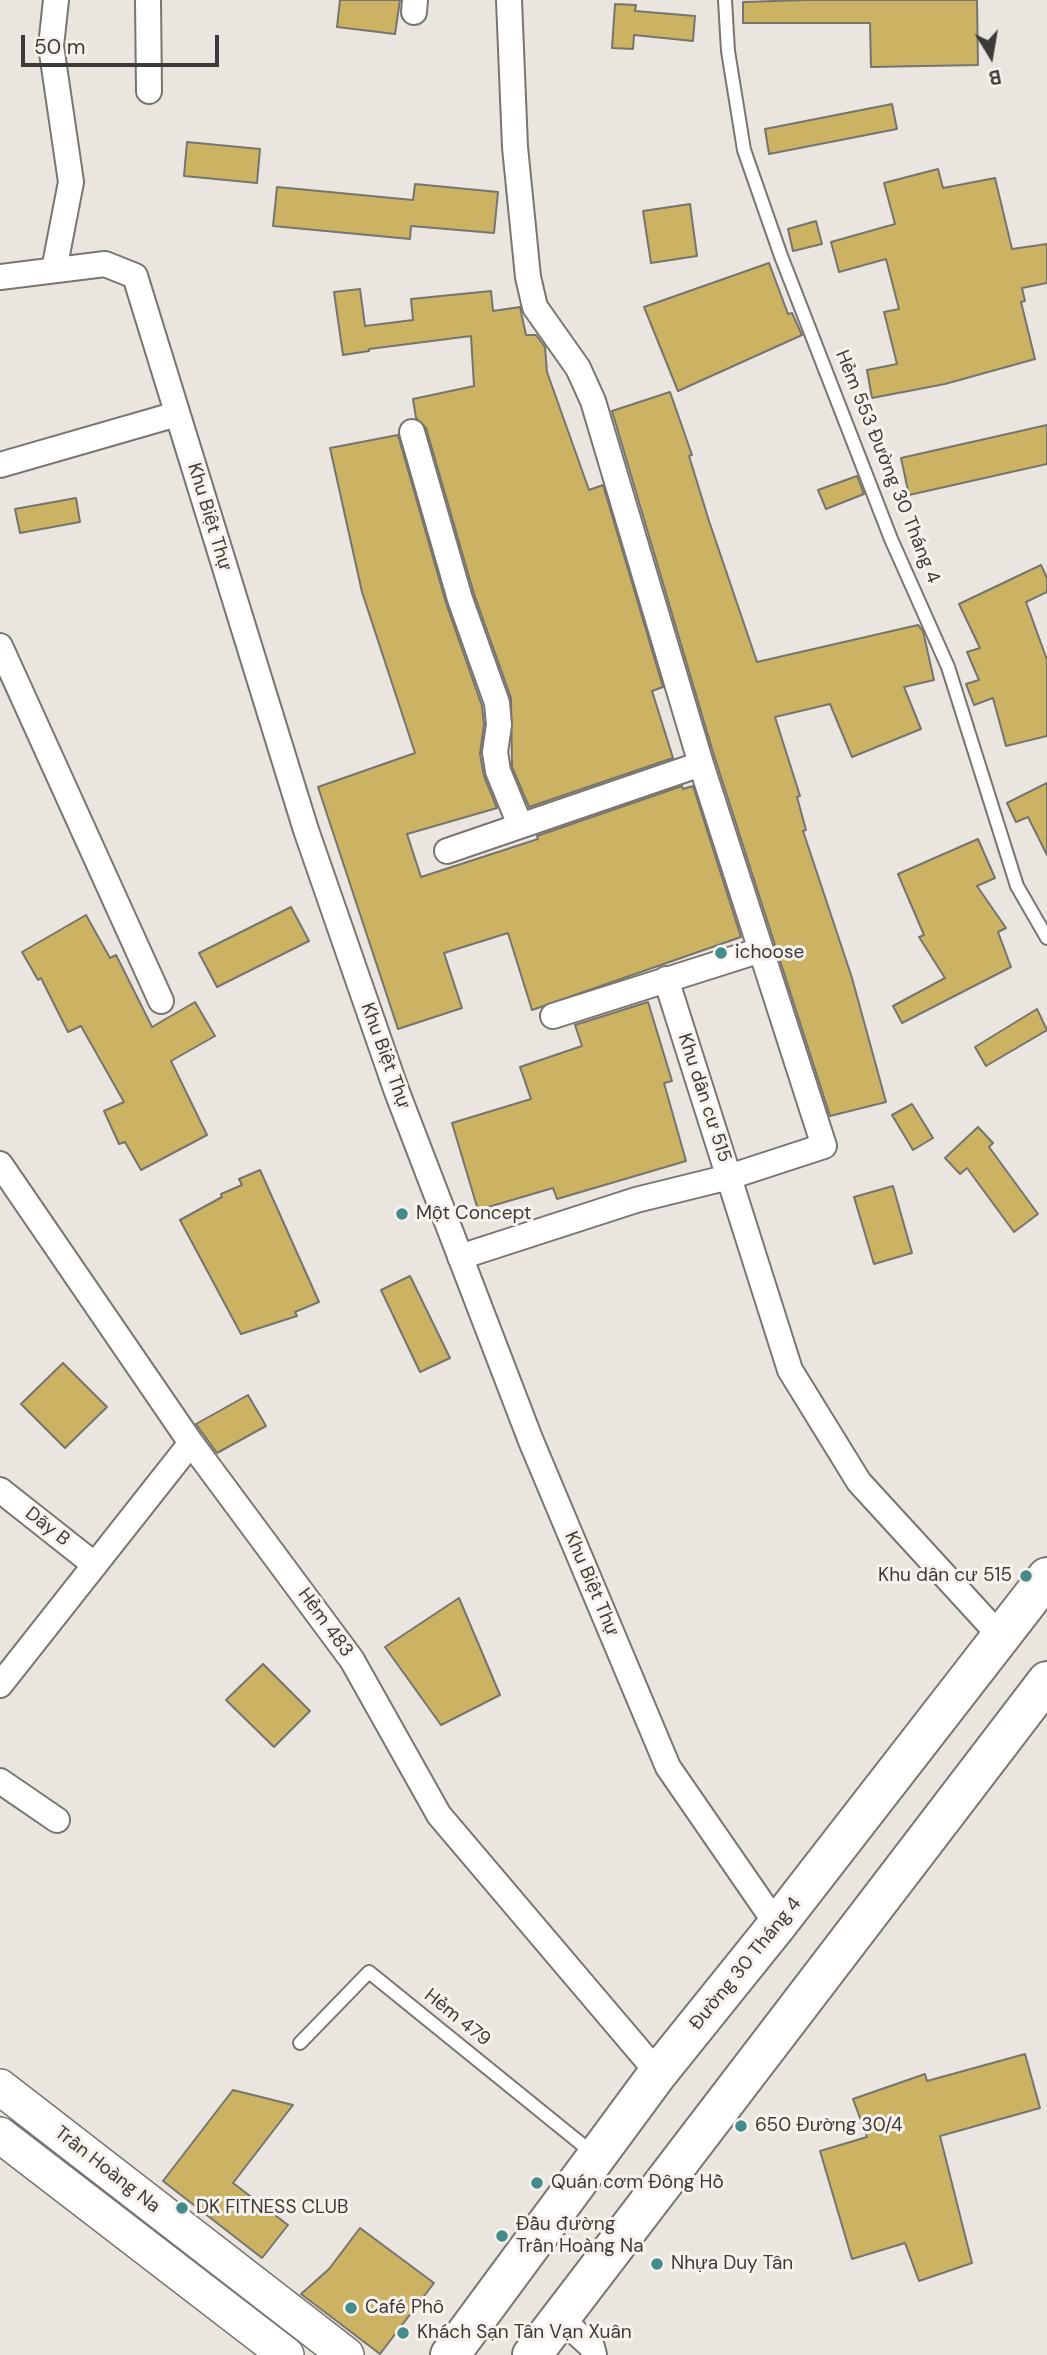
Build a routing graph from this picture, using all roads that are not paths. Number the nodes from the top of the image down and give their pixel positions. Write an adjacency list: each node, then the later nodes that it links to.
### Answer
1 (56, 0): 6 (street)
2 (148, 0): 5 (street)
3 (509, 0): 12 (street)
4 (725, 0): 15 (lane, Hẻm 553 Đường 30 Tháng 4)
5 (149, 91)
6 (54, 270): 7 (street, Khu Biệt Thự); 8 (street, Khu Biệt Thự)
7 (0, 277)
8 (177, 414): 10 (street); 22 (street, Khu Biệt Thự)
9 (412, 432): 13 (street)
10 (0, 465)
11 (0, 646): 18 (street)
12 (701, 764): 13 (street); 16 (street)
13 (520, 825): 14 (street)
14 (447, 851)
15 (1047, 938)
16 (761, 950): 17 (street); 21 (street)
17 (666, 979): 19 (street); 21 (street, Khu dân cư 515)
18 (161, 1001)
19 (552, 1016)
20 (0, 1164): 23 (street, Hẻm 483)
21 (729, 1177): 22 (street); 27 (street, Khu dân cư 515)
22 (460, 1257): 32 (street, Khu Biệt Thự)
23 (191, 1443): 25 (street); 34 (street, Hẻm 483)
24 (0, 1490): 25 (street, Dãy B)
25 (95, 1564): 29 (street)
26 (1047, 1577): 27 (main road, Đường 30 Tháng 4)
27 (1002, 1638): 32 (main road, Đường 30 Tháng 4)
28 (1047, 1681): 38 (main road)
29 (0, 1685)
30 (0, 1781): 31 (street)
31 (57, 1820)
32 (777, 1925): 34 (main road, Đường 30 Tháng 4)
33 (300, 2043): 37 (lane, Hẻm 479)
34 (657, 2073): 37 (main road, Đường 30 Tháng 4)
35 (0, 2087): 40 (main road, Trần Hoàng Na)
36 (0, 2135): 39 (main road, Trần Hoàng Na)
37 (597, 2157): 41 (main road, Đường 30 Tháng 4)
38 (561, 2319): 42 (main road); 43 (street)
39 (286, 2355)
40 (346, 2355)
41 (450, 2355)
42 (532, 2355)
43 (594, 2355)

